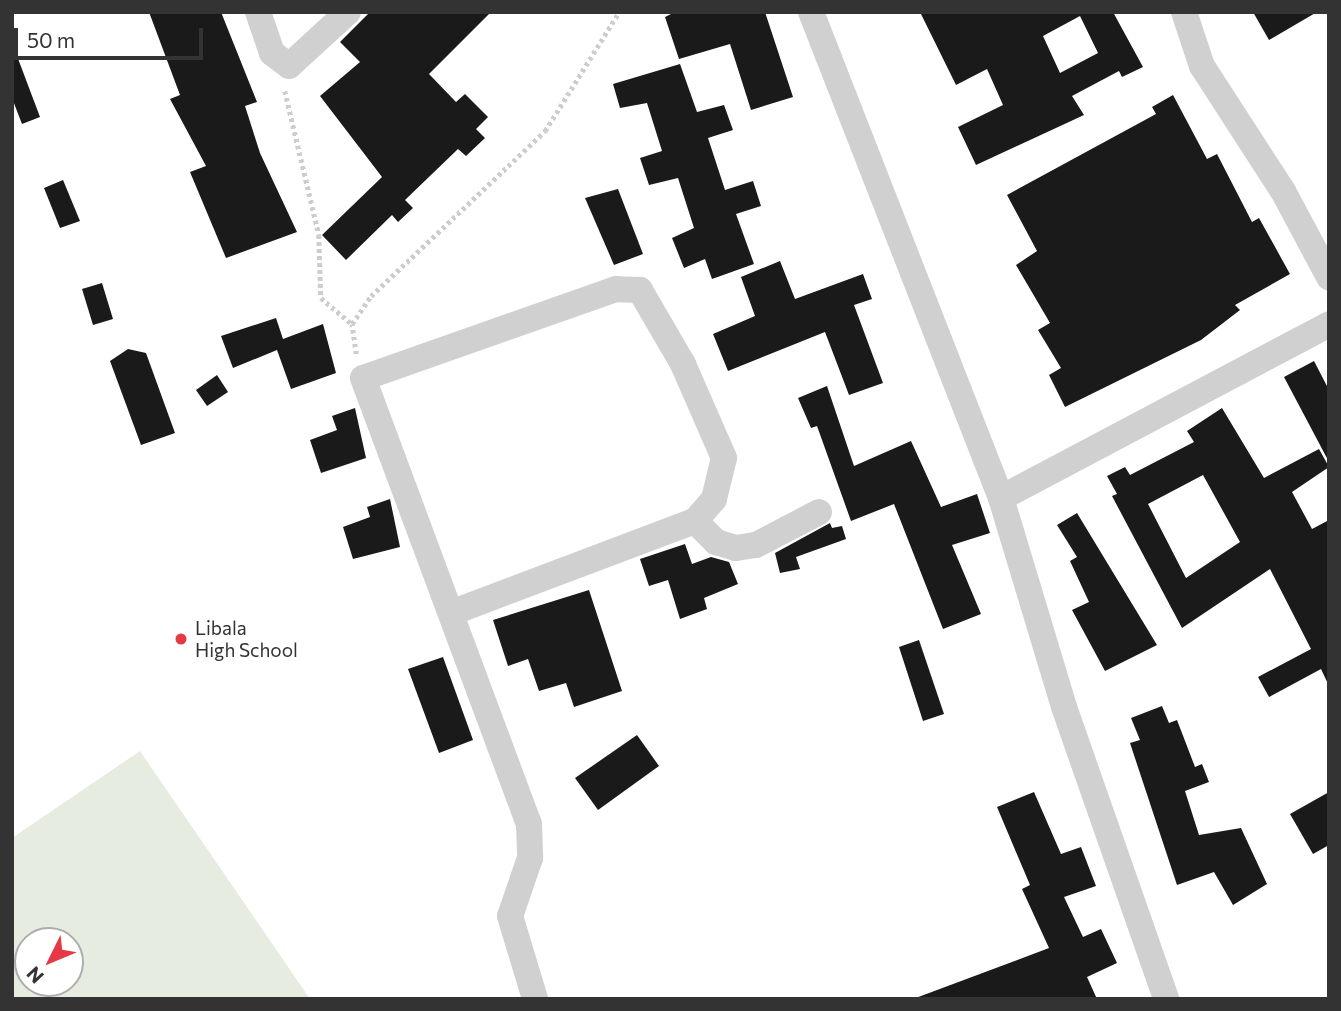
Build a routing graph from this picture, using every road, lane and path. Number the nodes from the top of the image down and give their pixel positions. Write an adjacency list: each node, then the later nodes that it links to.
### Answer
1 (258, 12): 6 (street)
2 (348, 12): 6 (street)
3 (619, 12): 8 (path)
4 (811, 12): 11 (street)
5 (1184, 12): 7 (street)
6 (278, 63): 8 (path)
7 (1329, 278)
8 (352, 324): 10 (path)
9 (1329, 324): 11 (street)
10 (363, 378): 13 (street); 14 (street)
11 (1001, 498): 16 (street)
12 (819, 512): 13 (street)
13 (695, 521): 14 (street)
14 (451, 613): 15 (street)
15 (536, 999)
16 (1166, 999)

